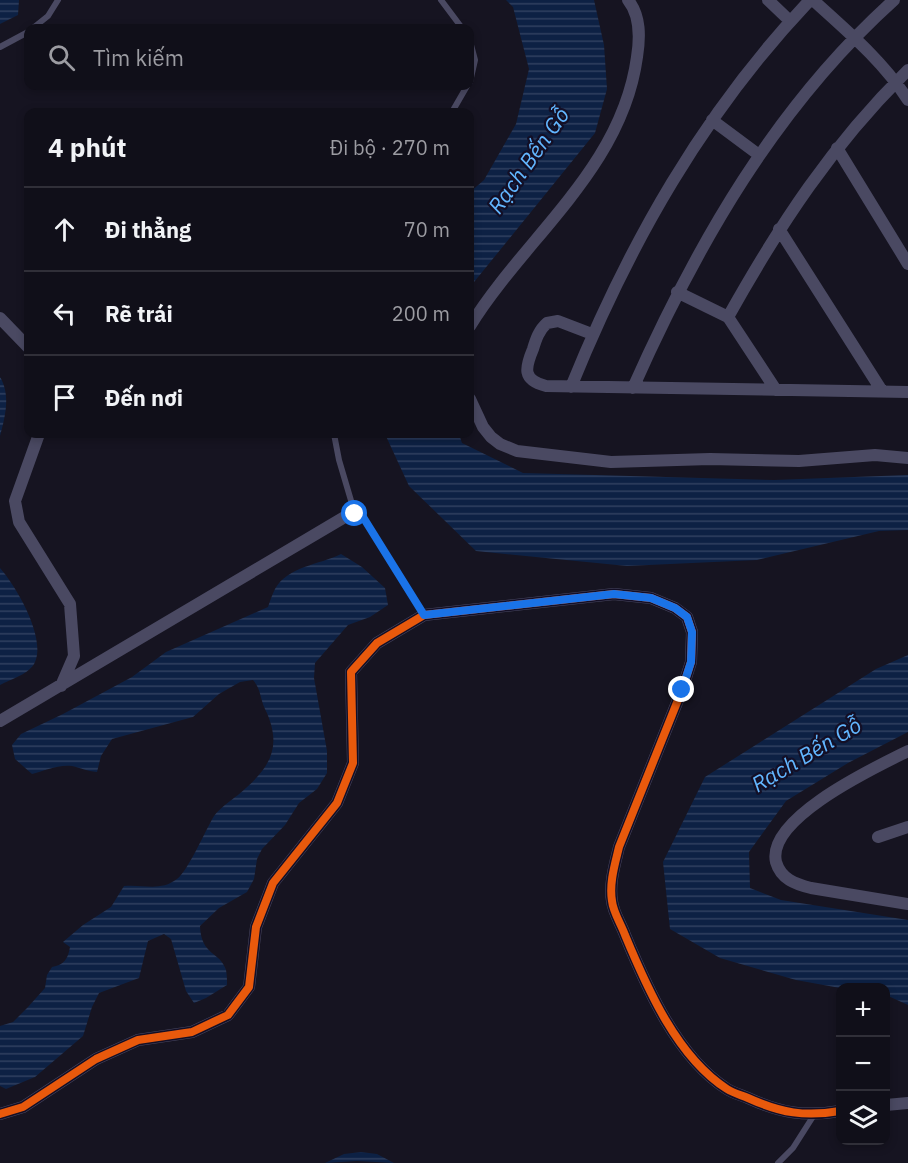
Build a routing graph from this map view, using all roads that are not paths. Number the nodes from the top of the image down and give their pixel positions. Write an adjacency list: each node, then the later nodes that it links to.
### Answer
1 (58, 0): 8 (lane)
2 (441, 0): 9 (lane)
3 (628, 0): 26 (street)
4 (768, 0): 7 (street)
5 (812, 0): 7 (street); 11 (street)
6 (894, 0): 11 (street)
7 (790, 21): 18 (street)
8 (38, 24)
9 (459, 24)
10 (24, 34): 12 (lane)
11 (855, 38): 14 (street); 20 (street)
12 (0, 47)
13 (908, 70): 14 (street)
14 (896, 82): 16 (street); 19 (street)
15 (465, 90): 17 (lane)
16 (908, 100)
17 (454, 108)
18 (712, 120): 20 (street); 27 (street)
19 (837, 148): 21 (street); 22 (street)
20 (759, 154): 23 (street)
21 (779, 229): 24 (street); 32 (street)
22 (908, 264)
23 (677, 292): 24 (street); 30 (street)
24 (728, 317): 31 (street)
25 (0, 318): 28 (street)
26 (474, 320)
27 (592, 334): 29 (street); 29 (street)
28 (24, 343)
29 (571, 387): 30 (street)
30 (633, 388): 31 (street)
31 (776, 390): 32 (street)
32 (882, 391): 33 (street)
33 (908, 392)
34 (474, 408): 37 (street)
35 (38, 438): 40 (street)
36 (335, 438): 38 (lane)
37 (908, 458)
38 (355, 514): 39 (lane); 40 (street)
39 (424, 615): 49 (street); 50 (street)
40 (61, 686): 41 (street)
41 (0, 721)
42 (908, 750): 45 (street)
43 (908, 827): 44 (street)
44 (878, 837)
45 (908, 904)
46 (908, 1103): 47 (street)
47 (890, 1105)
48 (836, 1112): 50 (street)
49 (0, 1114)
50 (814, 1114): 51 (lane)
51 (778, 1163)

